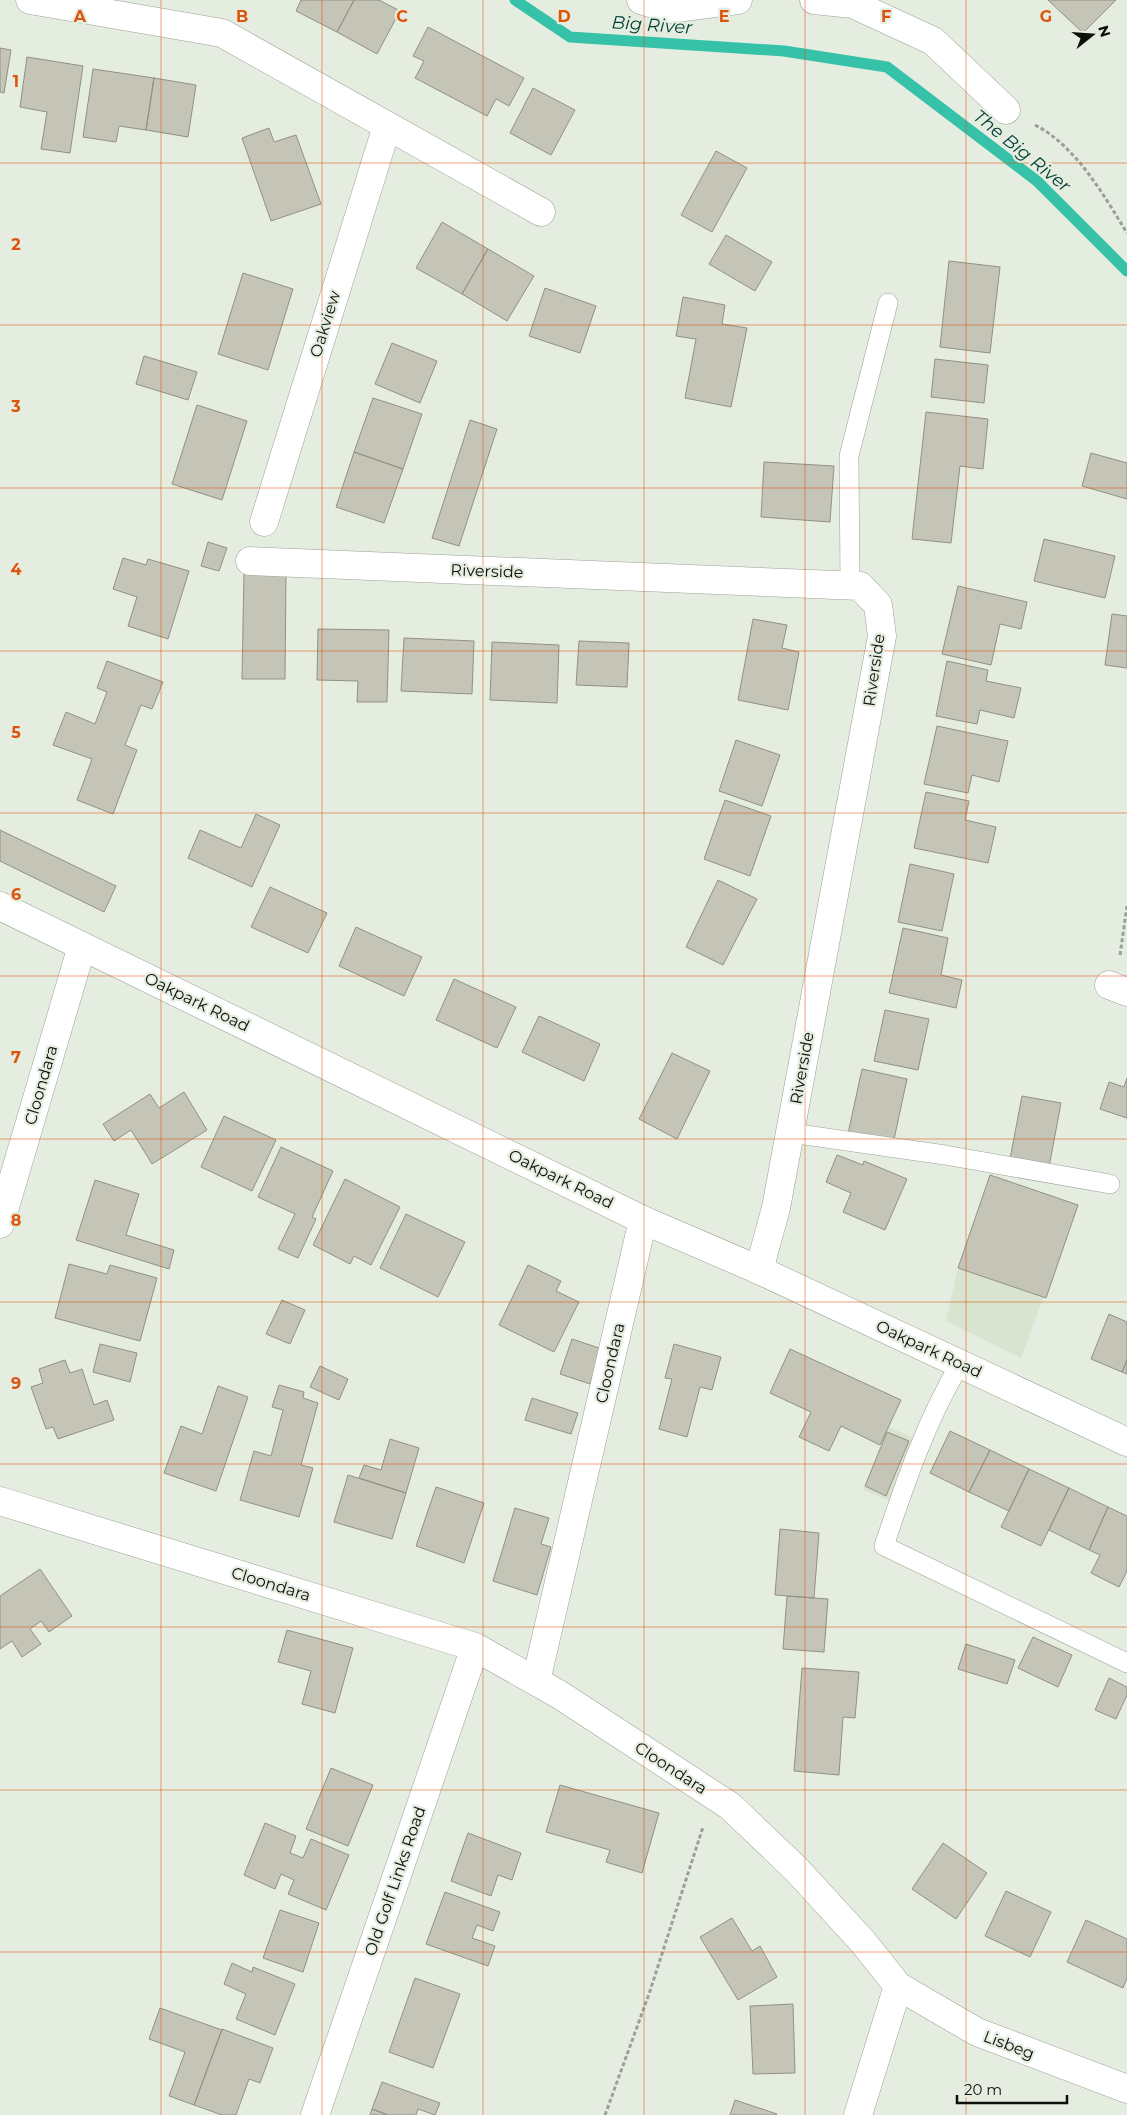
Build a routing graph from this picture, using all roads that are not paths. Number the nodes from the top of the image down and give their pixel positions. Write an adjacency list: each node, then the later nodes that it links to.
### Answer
1 (30, 0): 6 (street)
2 (641, 0): 3 (street)
3 (738, 0)
4 (814, 0): 5 (street)
5 (1006, 110)
6 (386, 126): 7 (street); 9 (street, Oakview)
7 (541, 212)
8 (888, 303): 11 (lane)
9 (264, 522)
10 (250, 562): 11 (street, Riverside)
11 (850, 586): 14 (street, Riverside)
12 (0, 906): 13 (street, Oakpark Road)
13 (82, 946): 16 (street, Oakpark Road); 17 (street, Cloondara)
14 (790, 1132): 15 (lane); 18 (street, Riverside)
15 (1110, 1184)
16 (643, 1220): 18 (street, Oakpark Road); 24 (street, Cloondara)
17 (0, 1224)
18 (759, 1270): 19 (street, Oakpark Road)
19 (960, 1364): 20 (street, Oakpark Road); 23 (lane)
20 (1127, 1442)
21 (0, 1501): 22 (street, Cloondara)
22 (475, 1647): 24 (street, Cloondara); 28 (street, Old Golf Links Road)
23 (1127, 1663)
24 (536, 1681): 25 (street, Cloondara)
25 (722, 1801): 26 (street, Lisbeg)
26 (898, 1986): 27 (street, Lisbeg); 29 (street)
27 (1127, 2089)
28 (315, 2115)
29 (858, 2115)

